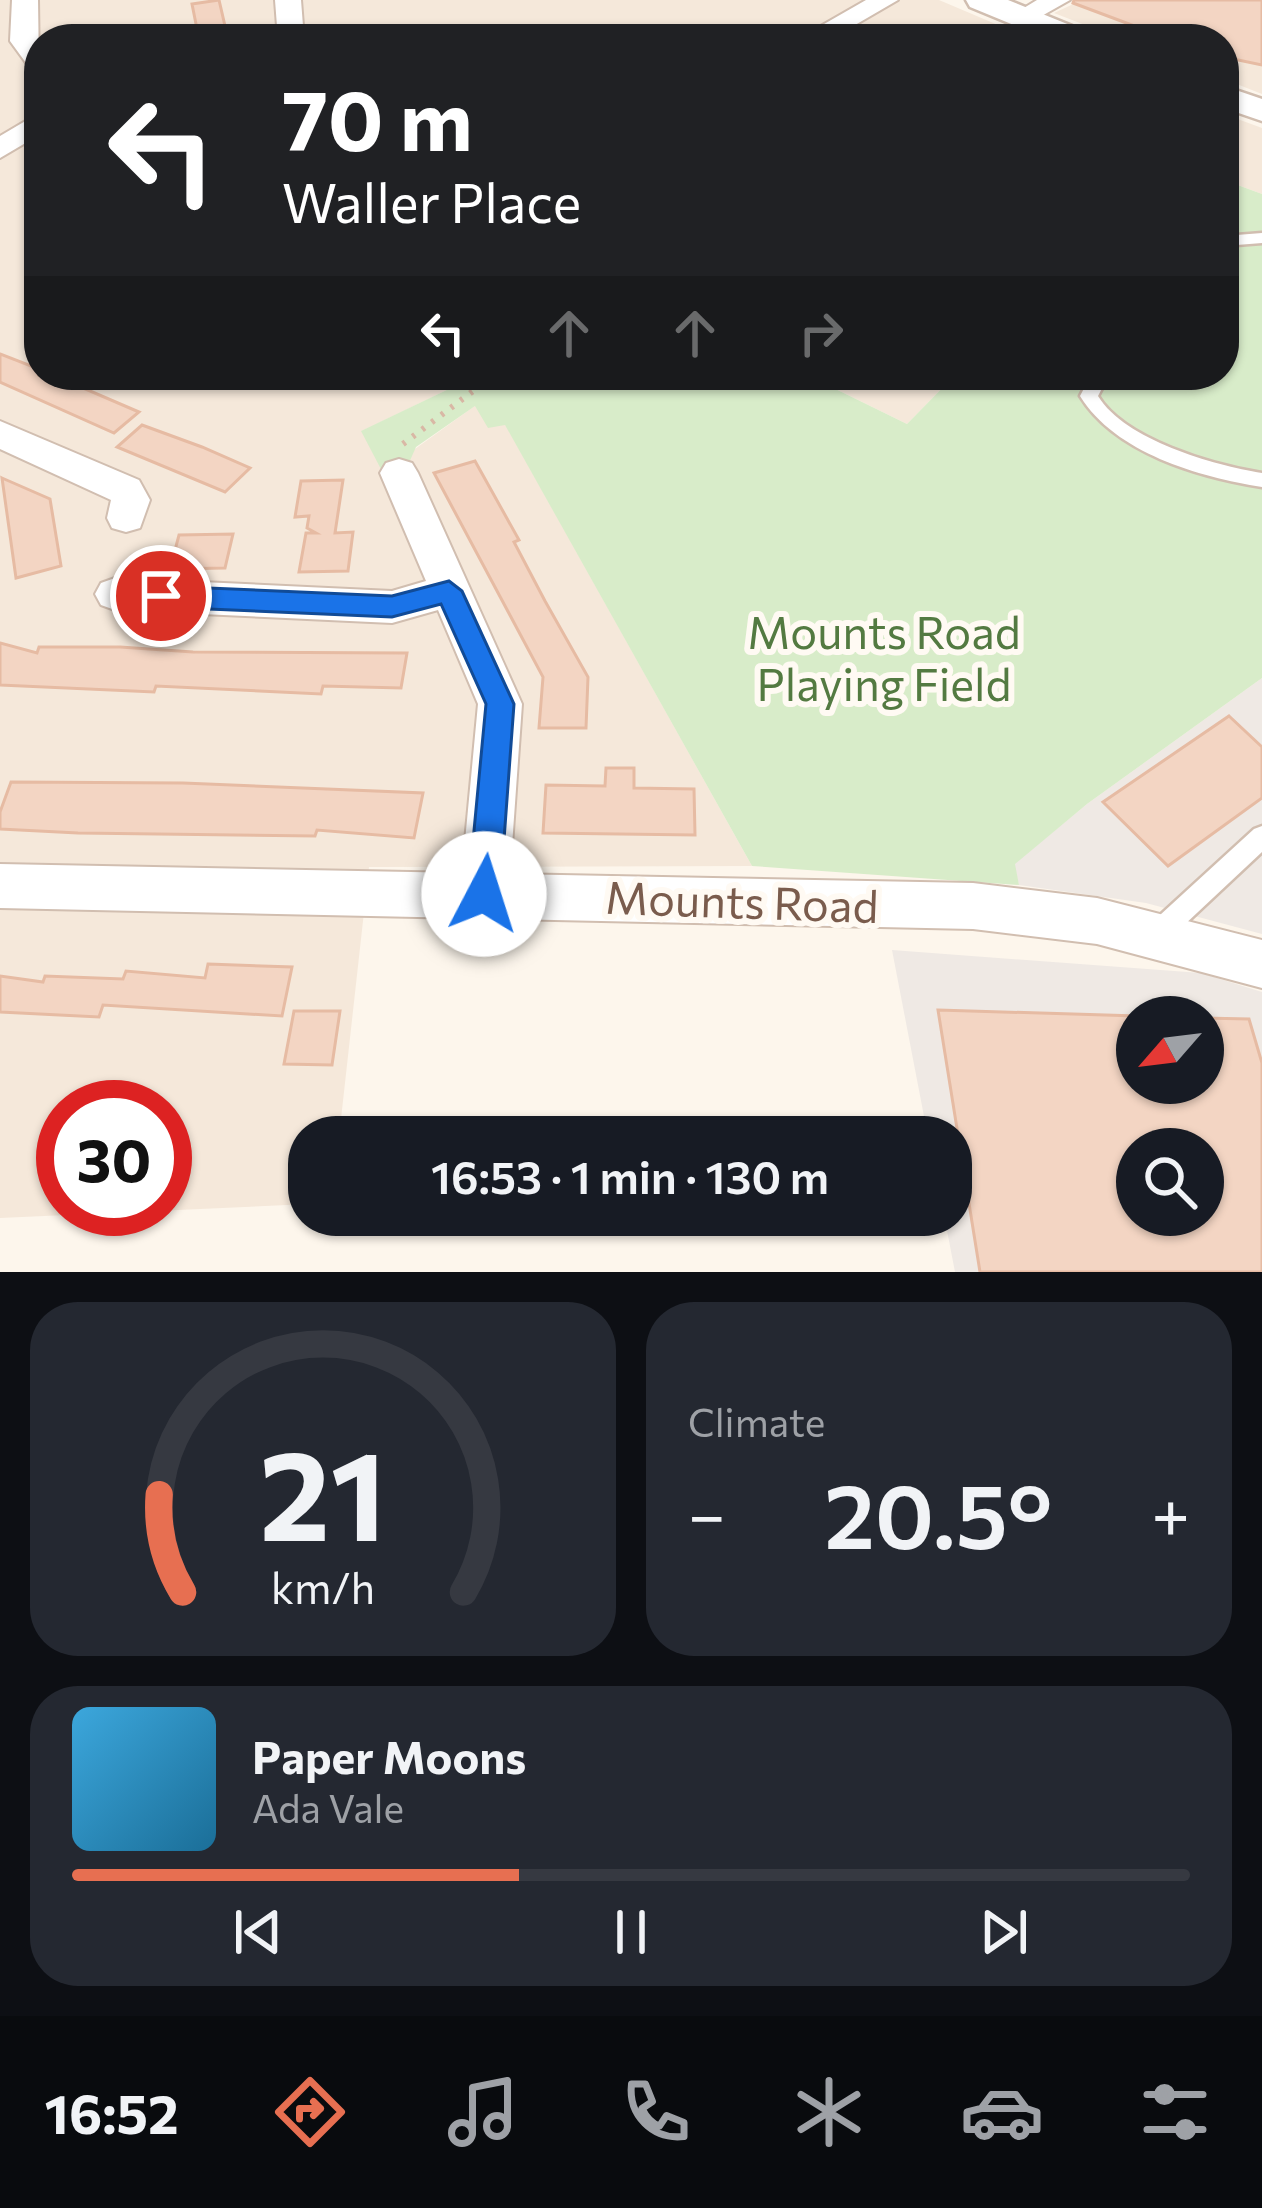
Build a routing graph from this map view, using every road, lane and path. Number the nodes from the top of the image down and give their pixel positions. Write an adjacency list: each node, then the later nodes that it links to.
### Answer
1 (25, 0): 8 (street)
2 (885, 0): 6 (street)
3 (981, 0): 5 (street)
4 (1058, 0): 5 (street)
5 (1022, 17): 7 (street)
6 (839, 24)
7 (1039, 24)
8 (24, 42)
9 (474, 390): 12 (path)
10 (1092, 390): 13 (lane)
11 (0, 434): 14 (street)
12 (399, 473): 15 (street)
13 (1262, 480)
14 (126, 518)
15 (449, 591): 16 (street); 19 (street)
16 (115, 594)
17 (1262, 837): 20 (lane)
18 (0, 886): 19 (street, Mounts Road)
19 (484, 894): 20 (street, Mounts Road)
20 (1154, 937): 21 (street, Mounts Road)
21 (1262, 964)

